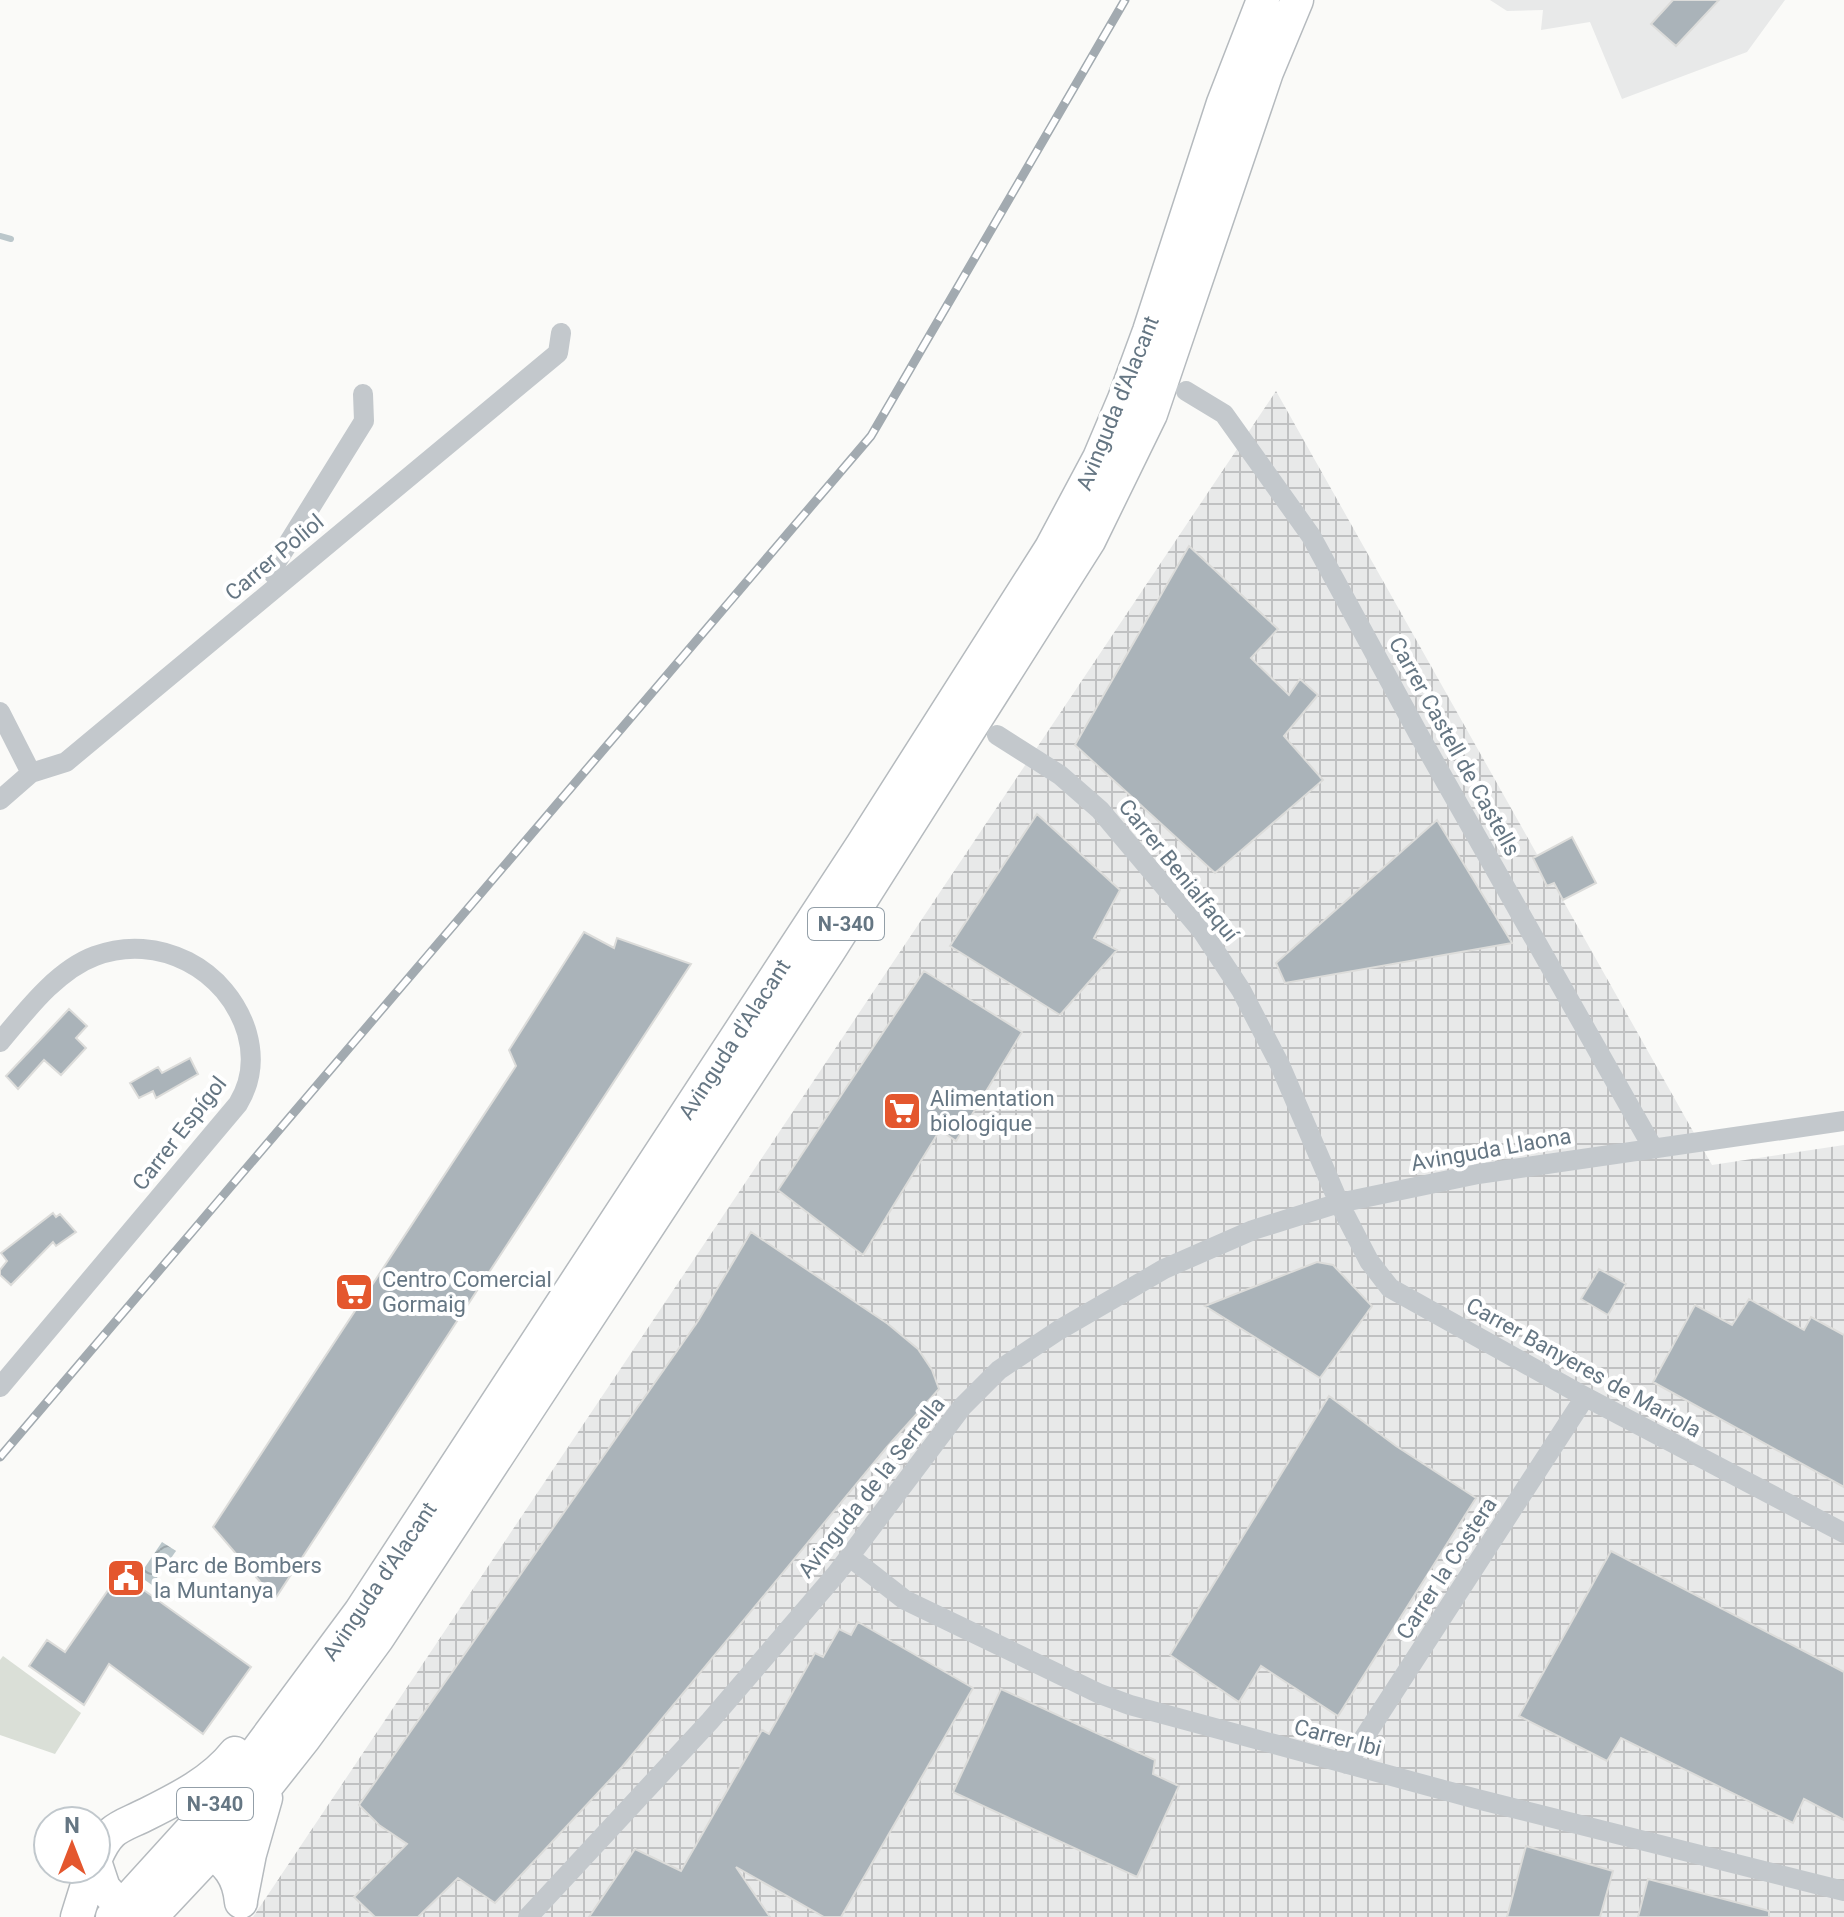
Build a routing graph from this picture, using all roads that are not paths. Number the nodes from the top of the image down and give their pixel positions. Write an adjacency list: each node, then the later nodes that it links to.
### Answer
1 (1263, 0): 19 (main road, Avinguda d'Alacant / N-340)
2 (1297, 0): 21 (main road, Avinguda d'Alacant / N-340)
3 (561, 333): 6 (street, Carrer Poliol)
4 (1186, 391): 13 (street, Carrer Castell de Castells)
5 (363, 394): 6 (street)
6 (281, 582): 9 (street, Carrer Poliol)
7 (0, 712): 9 (street)
8 (997, 735): 14 (street, Carrer Benialfaquí)
9 (31, 773): 10 (street, Carrer Poliol)
10 (0, 800)
11 (0, 1042): 15 (street, Carrer Espígol)
12 (1844, 1121): 13 (street, Avinguda Llaona)
13 (1653, 1148): 14 (street, Avinguda Llaona)
14 (1339, 1203): 16 (street, Carrer Banyeres de Mariola); 18 (street, Avinguda de la Serrella)
15 (0, 1387)
16 (1585, 1397): 17 (street, Carrer Banyeres de Mariola); 20 (street, Carrer la Costera)
17 (1844, 1533)
18 (850, 1557): 20 (street, Carrer Ibi); 31 (street, Avinguda de la Serrella)
19 (310, 1683): 22 (main road); 24 (main road, Avinguda d'Alacant / N-340)
20 (1347, 1764): 27 (street, Carrer Ibi)
21 (270, 1783): 24 (main road, Avinguda d'Alacant / N-340); 28 (main road)
22 (144, 1816): 23 (main road); 24 (main road)
23 (112, 1834)
24 (201, 1842): 28 (main road); 29 (main road, Avinguda d'Alacant / N-340)
25 (87, 1885): 30 (main road)
26 (103, 1885): 29 (main road)
27 (1844, 1891)
28 (237, 1910)
29 (129, 1915)
30 (77, 1917)
31 (528, 1917)

